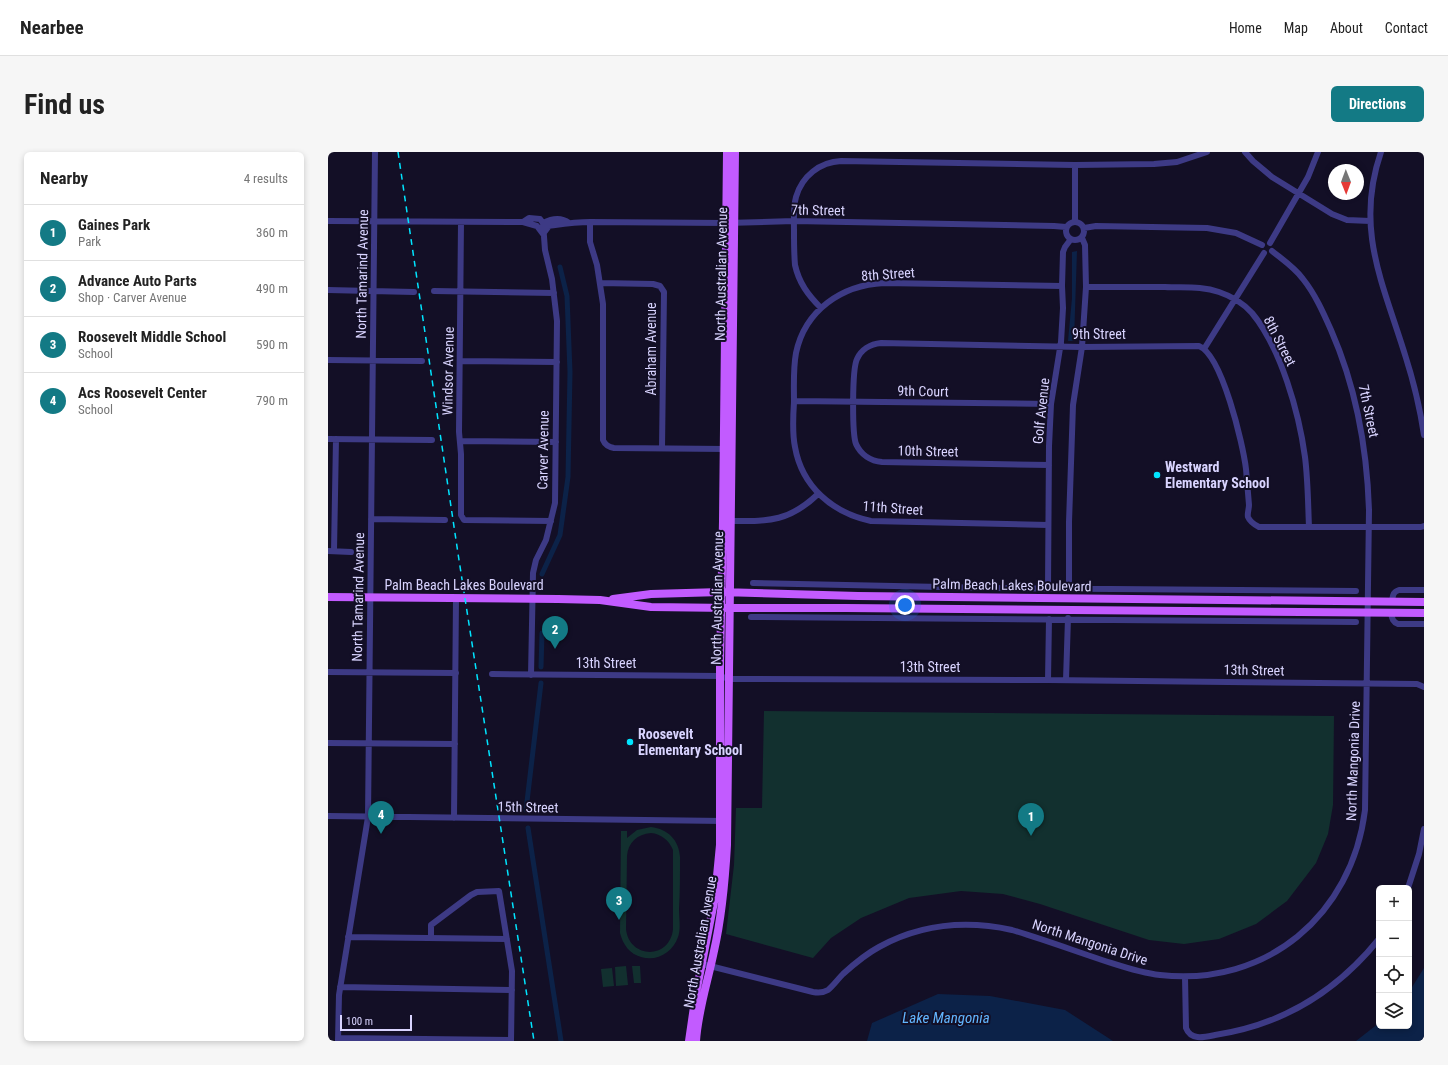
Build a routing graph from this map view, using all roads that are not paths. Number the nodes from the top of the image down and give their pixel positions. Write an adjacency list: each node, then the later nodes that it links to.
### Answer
1 (375, 152): 13 (street, North Tamarind Avenue)
2 (727, 152): 20 (main road, North Australian Avenue)
3 (735, 152): 20 (main road, North Australian Avenue)
4 (1207, 152): 8 (street)
5 (1245, 152): 9 (street)
6 (1318, 152): 9 (street)
7 (1381, 152): 12 (street)
8 (1075, 165): 11 (street); 18 (street)
9 (1299, 194): 12 (street); 26 (street)
10 (328, 221): 13 (street, 7th Street)
11 (794, 221): 20 (street, 7th Street); 21 (street, 7th Street); 40 (street)
12 (1370, 221): 52 (street)
13 (375, 222): 14 (street, 7th Street); 34 (street, North Tamarind Avenue)
14 (462, 222): 15 (street, 7th Street); 37 (street, Windsor Avenue)
15 (523, 222): 19 (street, 7th Street); 23 (street, 7th Street)
16 (569, 222): 17 (street, 7th Street); 19 (street, 7th Street); 23 (street, 7th Street)
17 (590, 222): 20 (street, 7th Street); 30 (street)
18 (1075, 222): 21 (street); 22 (street)
19 (543, 223): 23 (street, Carver Avenue)
20 (730, 223): 60 (main road, North Australian Avenue)
21 (1066, 228): 25 (street)
22 (1084, 228): 24 (street); 27 (street)
23 (543, 234): 38 (street, Carver Avenue)
24 (1082, 238): 25 (street); 32 (street)
25 (1070, 239): 31 (street, Golf Avenue)
26 (1270, 243): 27 (street); 28 (street)
27 (1262, 245): 29 (street)
28 (1272, 251): 29 (street); 68 (street, 7th Street)
29 (1264, 253): 39 (street)
30 (600, 283): 59 (street); 59 (street, Abraham Avenue)
31 (1062, 286): 40 (street, 8th Street); 41 (street, Golf Avenue)
32 (1086, 287): 39 (street, 8th Street); 42 (street)
33 (328, 290): 34 (street)
34 (374, 291): 36 (street); 45 (street, North Tamarind Avenue)
35 (434, 291): 37 (street)
36 (414, 292)
37 (461, 292): 38 (street); 47 (street, Windsor Avenue)
38 (554, 293): 48 (street, Carver Avenue)
39 (1235, 300): 43 (street); 70 (street, 8th Street)
40 (821, 308): 49 (street, 8th Street)
41 (1060, 346): 42 (street, 9th Street); 50 (street, 9th Street); 51 (street, Golf Avenue)
42 (1082, 347): 43 (street, 9th Street); 76 (street)
43 (1204, 349): 70 (street)
44 (328, 360): 45 (street)
45 (373, 360): 46 (street); 55 (street, North Tamarind Avenue)
46 (422, 361)
47 (460, 361): 48 (street); 57 (street, Windsor Avenue)
48 (557, 362): 58 (street, Carver Avenue)
49 (794, 401): 50 (street, 9th Court); 62 (street, 11th Street)
50 (853, 402): 51 (street, 9th Court); 61 (street, 10th Street)
51 (1051, 404): 61 (street, Golf Avenue)
52 (1424, 435)
53 (328, 439): 54 (street)
54 (336, 439): 55 (street); 71 (street)
55 (372, 440): 56 (street); 63 (street, North Tamarind Avenue)
56 (432, 440)
57 (460, 441): 58 (street); 65 (street, Windsor Avenue)
58 (556, 442): 65 (street, Carver Avenue)
59 (662, 448): 60 (street)
60 (728, 449): 66 (main road, North Australian Avenue)
61 (1049, 465): 67 (street, Golf Avenue)
62 (818, 494): 66 (street); 67 (street, 11th Street)
63 (371, 519): 64 (street); 86 (street, North Tamarind Avenue)
64 (445, 520)
65 (551, 521): 88 (street, Carver Avenue)
66 (727, 521): 81 (main road, North Australian Avenue)
67 (1048, 525): 75 (street, Golf Avenue)
68 (1369, 526): 69 (street); 70 (street); 92 (street, 7th Street)
69 (1424, 526)
70 (1309, 527)
71 (331, 551): 72 (street)
72 (350, 552)
73 (753, 583): 74 (street)
74 (859, 586): 77 (street); 82 (street)
75 (1048, 587): 76 (street); 77 (street)
76 (1069, 587): 78 (street)
77 (990, 588): 85 (street)
78 (1305, 590): 80 (street); 91 (street)
79 (1424, 590): 93 (street)
80 (1356, 591)
81 (725, 593): 82 (main road, Palm Beach Lakes Boulevard); 89 (main road, Palm Beach Lakes Boulevard); 95 (main road, North Australian Avenue)
82 (858, 596): 83 (main road, Palm Beach Lakes Boulevard)
83 (894, 596): 85 (main road, Palm Beach Lakes Boulevard); 96 (main road)
84 (328, 597): 86 (main road, Palm Beach Lakes Boulevard)
85 (990, 597): 90 (main road, Palm Beach Lakes Boulevard)
86 (370, 598): 87 (main road, Palm Beach Lakes Boulevard); 112 (street, North Tamarind Avenue)
87 (456, 598): 88 (main road, Palm Beach Lakes Boulevard); 113 (street)
88 (532, 599): 89 (main road, Palm Beach Lakes Boulevard); 115 (street, Carver Avenue)
89 (600, 600): 95 (main road, Palm Beach Lakes Boulevard)
90 (1213, 600): 91 (main road, Palm Beach Lakes Boulevard); 98 (main road)
91 (1305, 600): 92 (main road, Palm Beach Lakes Boulevard)
92 (1368, 601): 93 (main road, Palm Beach Lakes Boulevard); 101 (street, North Mangonia Drive)
93 (1392, 601): 94 (main road, Palm Beach Lakes Boulevard)
94 (1424, 602)
95 (725, 608): 100 (main road, Palm Beach Lakes Boulevard); 116 (main road, North Australian Avenue); 117 (main road, North Australian Avenue)
96 (894, 608): 97 (main road, Palm Beach Lakes Boulevard); 100 (main road, Palm Beach Lakes Boulevard)
97 (990, 609): 98 (main road, Palm Beach Lakes Boulevard); 105 (street)
98 (1214, 611): 99 (main road, Palm Beach Lakes Boulevard)
99 (1305, 612): 101 (main road, Palm Beach Lakes Boulevard); 108 (street)
100 (793, 613): 104 (street); 105 (street)
101 (1368, 613): 102 (main road, Palm Beach Lakes Boulevard); 120 (street, North Mangonia Drive)
102 (1391, 613): 103 (main road, Palm Beach Lakes Boulevard); 110 (street)
103 (1424, 613)
104 (751, 617)
105 (990, 618): 107 (street)
106 (1068, 618): 107 (street); 108 (street); 119 (street)
107 (1049, 619): 118 (street)
108 (1305, 621): 109 (street)
109 (1356, 622)
110 (1424, 624)
111 (328, 672): 112 (street)
112 (370, 672): 113 (street); 123 (street, North Tamarind Avenue)
113 (456, 673): 124 (street)
114 (492, 674): 115 (street, 13th Street)
115 (531, 675): 116 (street, 13th Street)
116 (720, 676): 117 (street, 13th Street); 128 (main road, North Australian Avenue)
117 (729, 679): 118 (street, 13th Street); 128 (main road, North Australian Avenue)
118 (1048, 680): 119 (street, 13th Street)
119 (1066, 680): 120 (street, 13th Street)
120 (1367, 683): 121 (street, 13th Street); 136 (street, North Mangonia Drive)
121 (1424, 687)
122 (328, 743): 123 (street)
123 (369, 743): 124 (street); 126 (street, North Tamarind Avenue)
124 (455, 744): 127 (street)
125 (328, 816): 126 (street, 15th Street)
126 (368, 817): 127 (street, 15th Street); 131 (street, North Tamarind Avenue)
127 (454, 818): 128 (street, 15th Street)
128 (724, 821): 135 (main road, North Australian Avenue)
129 (1424, 829): 130 (street)
130 (1409, 885)
131 (348, 937): 132 (street); 137 (street, North Tamarind Avenue)
132 (430, 938): 133 (street); 133 (street)
133 (507, 939): 138 (street)
134 (1376, 941): 136 (street)
135 (706, 965): 136 (street, North Mangonia Drive); 141 (main road, North Australian Avenue); 142 (main road, North Australian Avenue)
136 (1185, 977)
137 (340, 987): 138 (street); 139 (street, North Tamarind Avenue)
138 (512, 990): 140 (street)
139 (338, 1040): 140 (street)
140 (511, 1041)
141 (689, 1041)
142 (696, 1041)

